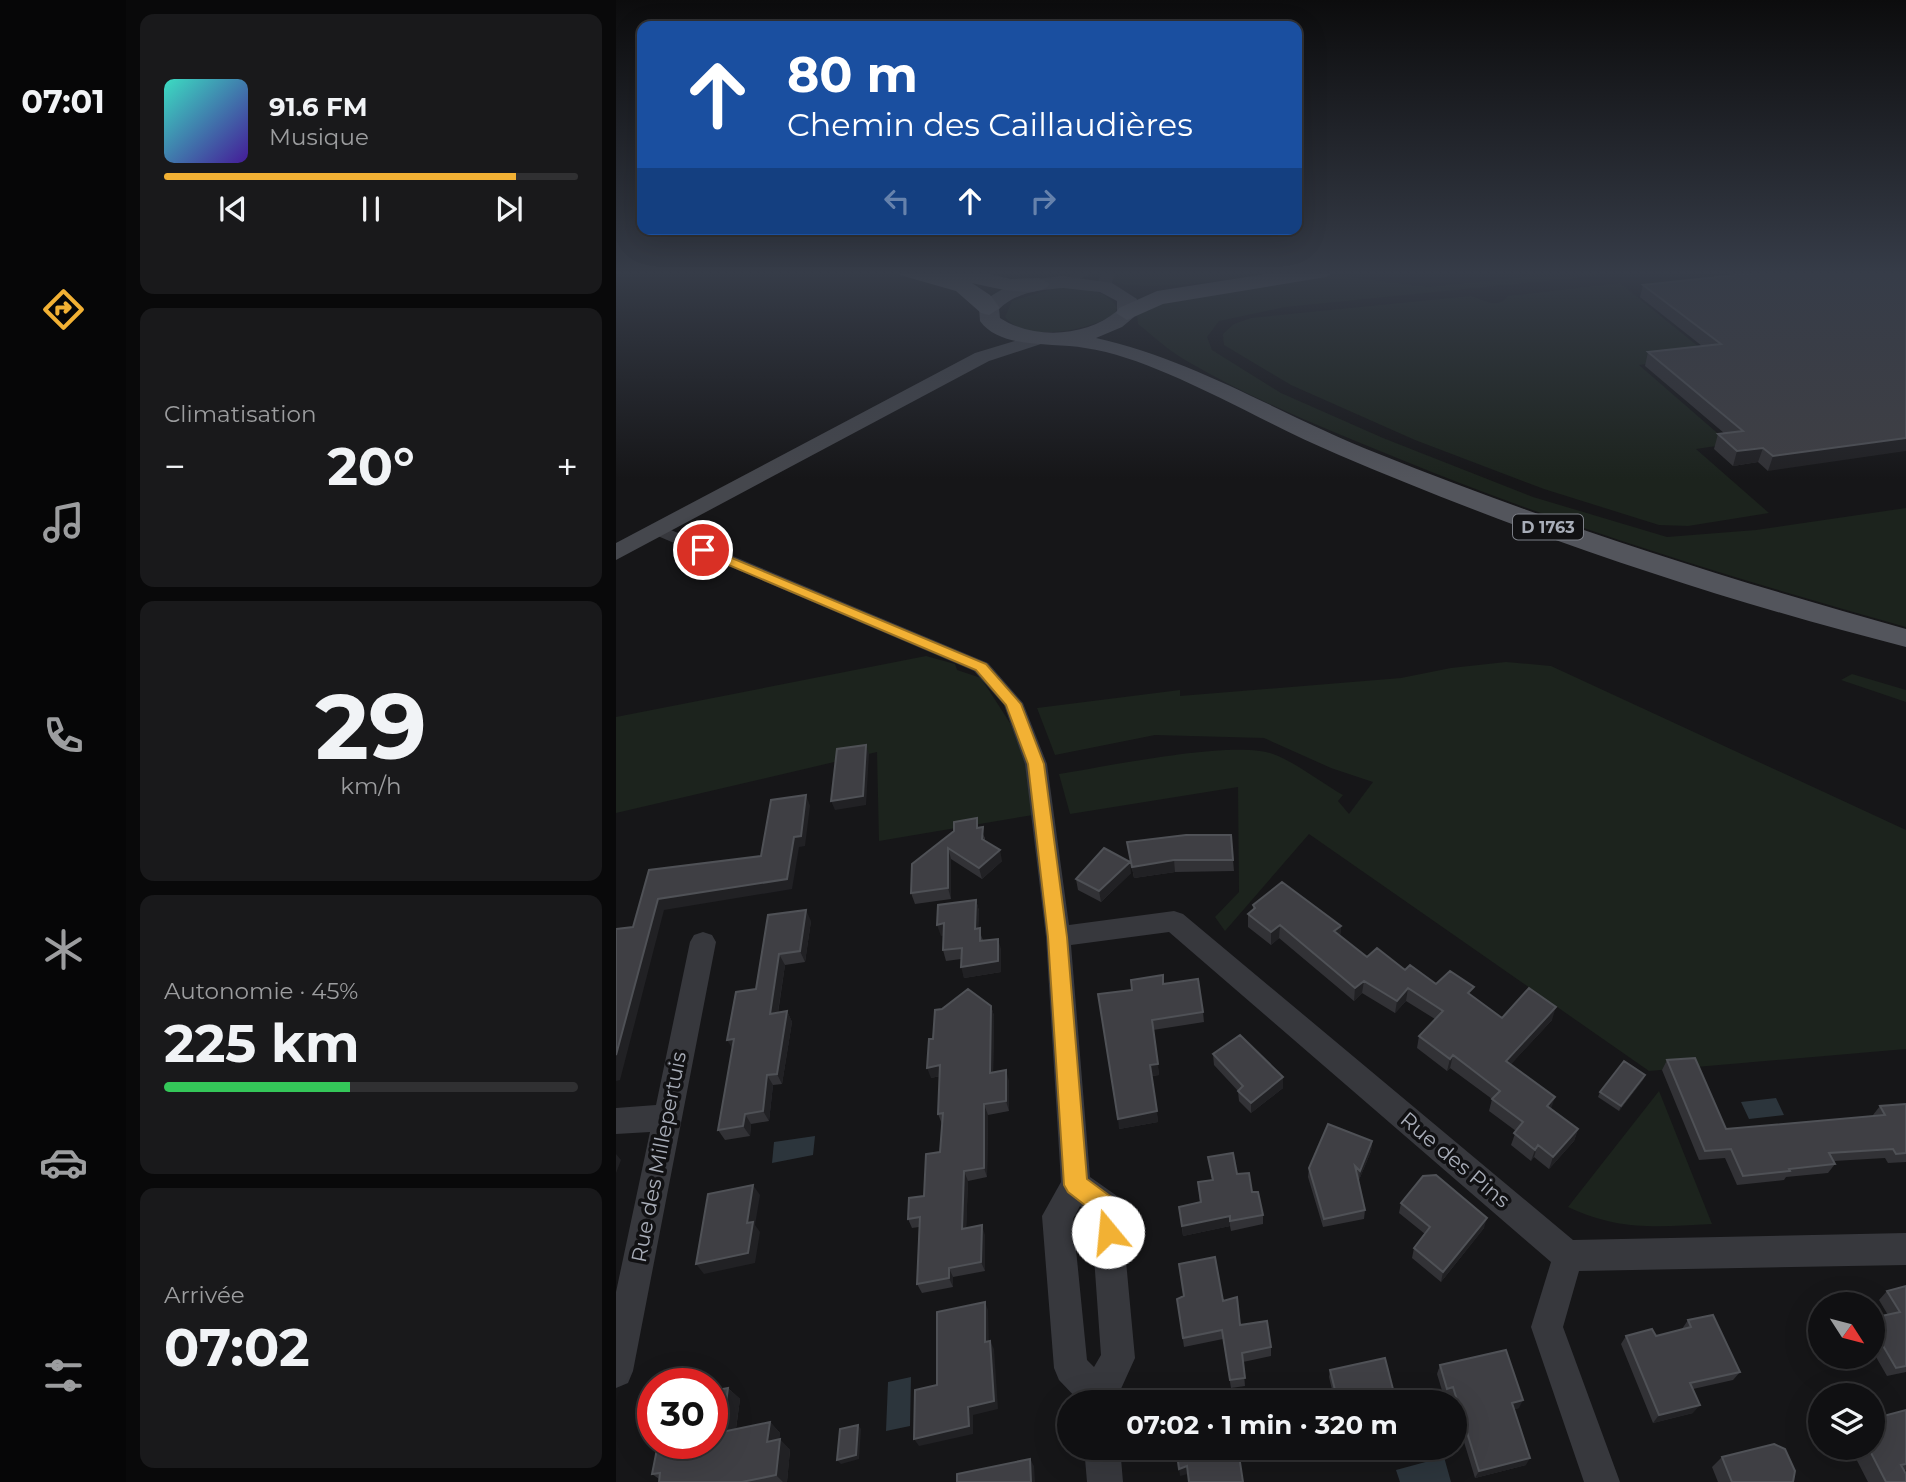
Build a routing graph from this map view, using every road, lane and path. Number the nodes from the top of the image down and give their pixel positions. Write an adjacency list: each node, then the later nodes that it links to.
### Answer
1 (989, 340): 5 (street)
2 (1040, 340): 5 (street)
3 (1061, 340): 6 (main road, D 1763)
4 (1143, 340): 6 (main road, D 1763)
5 (939, 379): 7 (street)
6 (1203, 382): 9 (main road, D 1763)
7 (659, 530): 8 (street); 10 (street)
8 (616, 554)
9 (1906, 638)
10 (1058, 937): 14 (street); 16 (street, Rue des Pins)
11 (703, 942): 12 (street, Rue des Millepertuis)
12 (667, 1118): 13 (street); 17 (street, Rue des Millepertuis)
13 (616, 1121)
14 (1076, 1185): 18 (street); 19 (street)
15 (1906, 1249): 16 (street)
16 (1568, 1256): 22 (street)
17 (616, 1371)
18 (1091, 1390)
19 (1102, 1390)
20 (1103, 1460): 21 (street)
21 (1105, 1482)
22 (1602, 1482)

